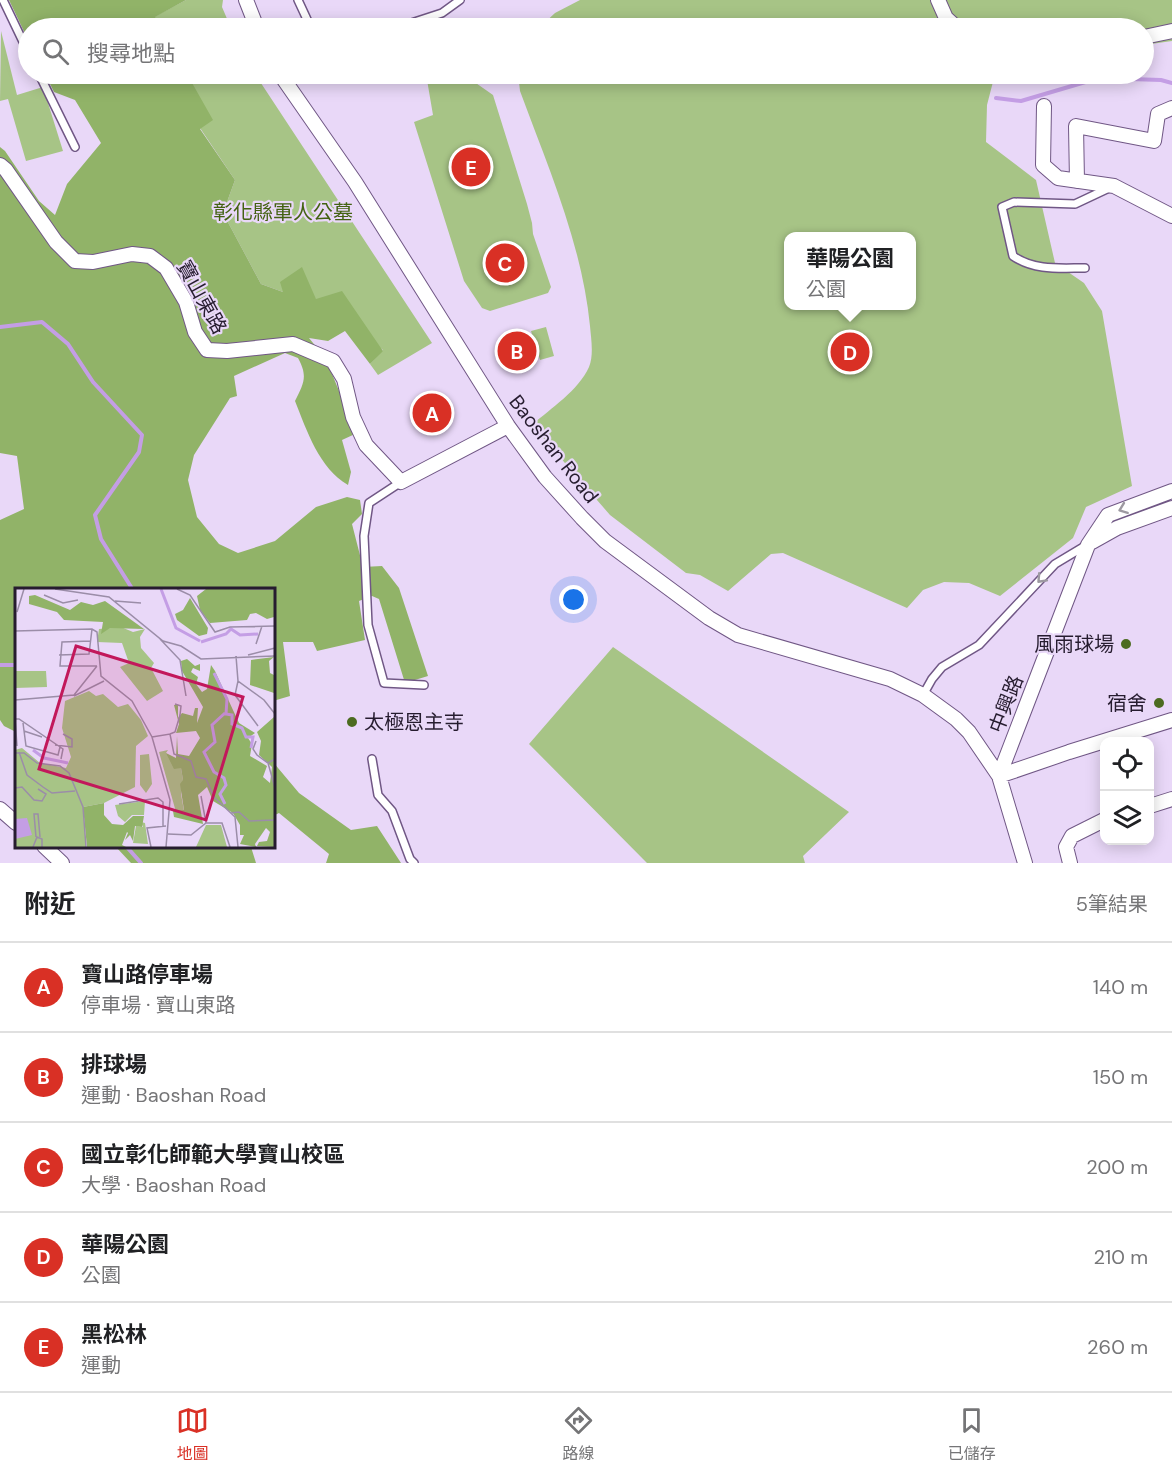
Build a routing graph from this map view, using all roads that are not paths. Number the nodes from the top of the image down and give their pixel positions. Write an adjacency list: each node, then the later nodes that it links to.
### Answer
1 (3, 0): 10 (lane)
2 (246, 0): 6 (street)
3 (298, 0): 7 (lane)
4 (460, 0): 8 (lane)
5 (938, 0): 9 (street)
6 (253, 18)
7 (306, 18)
8 (427, 18)
9 (946, 18)
10 (18, 31)
11 (1172, 31): 12 (street)
12 (1154, 35)
13 (44, 84): 17 (lane)
14 (287, 84): 23 (street, Baoshan Road)
15 (1044, 106): 19 (street)
16 (1172, 108): 19 (street)
17 (75, 147)
18 (0, 165): 24 (street, 寶山東路)
19 (1077, 182): 20 (street)
20 (1114, 186): 21 (street); 22 (lane)
21 (1172, 216)
22 (1085, 268)
23 (508, 426): 24 (street); 29 (street, Baoshan Road)
24 (401, 482): 28 (lane)
25 (1172, 491): 27 (street, 中興路, one-way to 27)
26 (1172, 508): 27 (street)
27 (1088, 545): 29 (lane, one-way to 29); 32 (street, 中興路)
28 (424, 686)
29 (923, 695): 32 (street, Baoshan Road)
30 (1172, 720): 32 (street)
31 (372, 759): 40 (lane)
32 (999, 776): 41 (street, Baoshan Road)
33 (1172, 799): 34 (street)
34 (1154, 804)
35 (0, 809): 36 (street)
36 (15, 822)
37 (1100, 822): 42 (street)
38 (46, 848): 39 (street)
39 (62, 863)
40 (414, 863)
41 (1025, 863)
42 (1070, 863)

